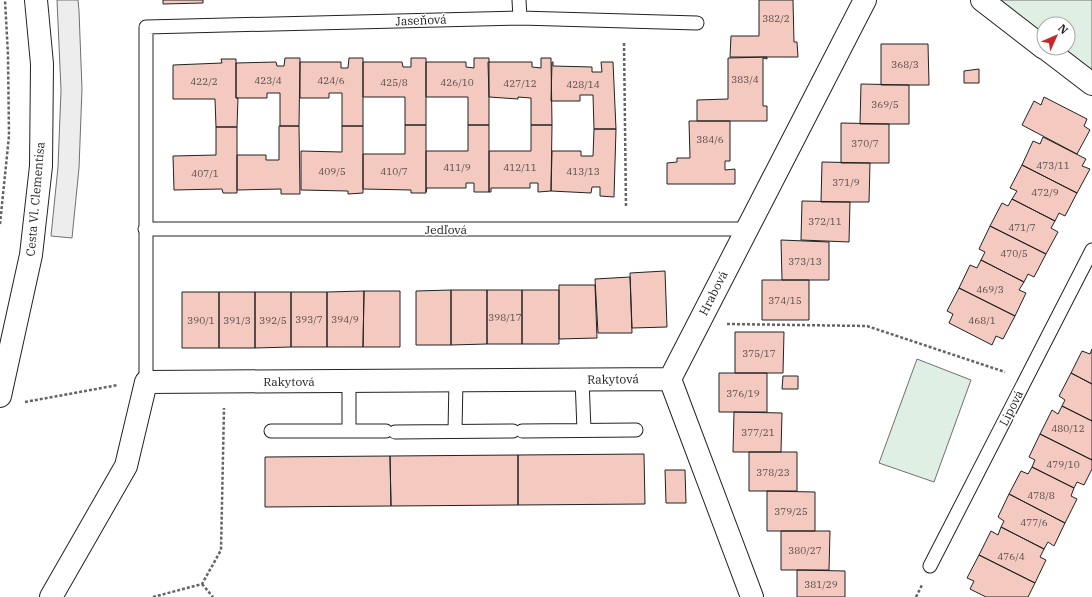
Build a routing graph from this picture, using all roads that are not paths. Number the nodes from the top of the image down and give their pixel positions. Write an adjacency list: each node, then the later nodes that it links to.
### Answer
1 (36, 0): 18 (street, Cesta Vl. Clementisa)
2 (519, 0): 5 (lane)
3 (865, 0): 11 (street, Hrabová)
4 (982, 0): 7 (street)
5 (520, 18): 6 (lane, Jaseňová); 10 (lane, Jaseňová)
6 (697, 23)
7 (1036, 42)
8 (1055, 56): 9 (street)
9 (1092, 84)
10 (145, 229): 11 (lane, Jedľová); 17 (lane)
11 (746, 229): 14 (street, Hrabová)
12 (1092, 250): 24 (lane, Lipová)
13 (582, 379): 14 (street, Rakytová); 15 (street, Rakytová); 19 (lane)
14 (670, 379): 26 (street)
15 (456, 380): 16 (street, Rakytová); 23 (lane)
16 (349, 381): 17 (street, Rakytová); 22 (lane)
17 (146, 382): 25 (street)
18 (0, 396)
19 (584, 430): 20 (lane); 23 (lane)
20 (636, 430)
21 (271, 431): 22 (lane)
22 (349, 431): 23 (lane)
23 (455, 431)
24 (930, 566)
25 (51, 597)
26 (752, 597)

